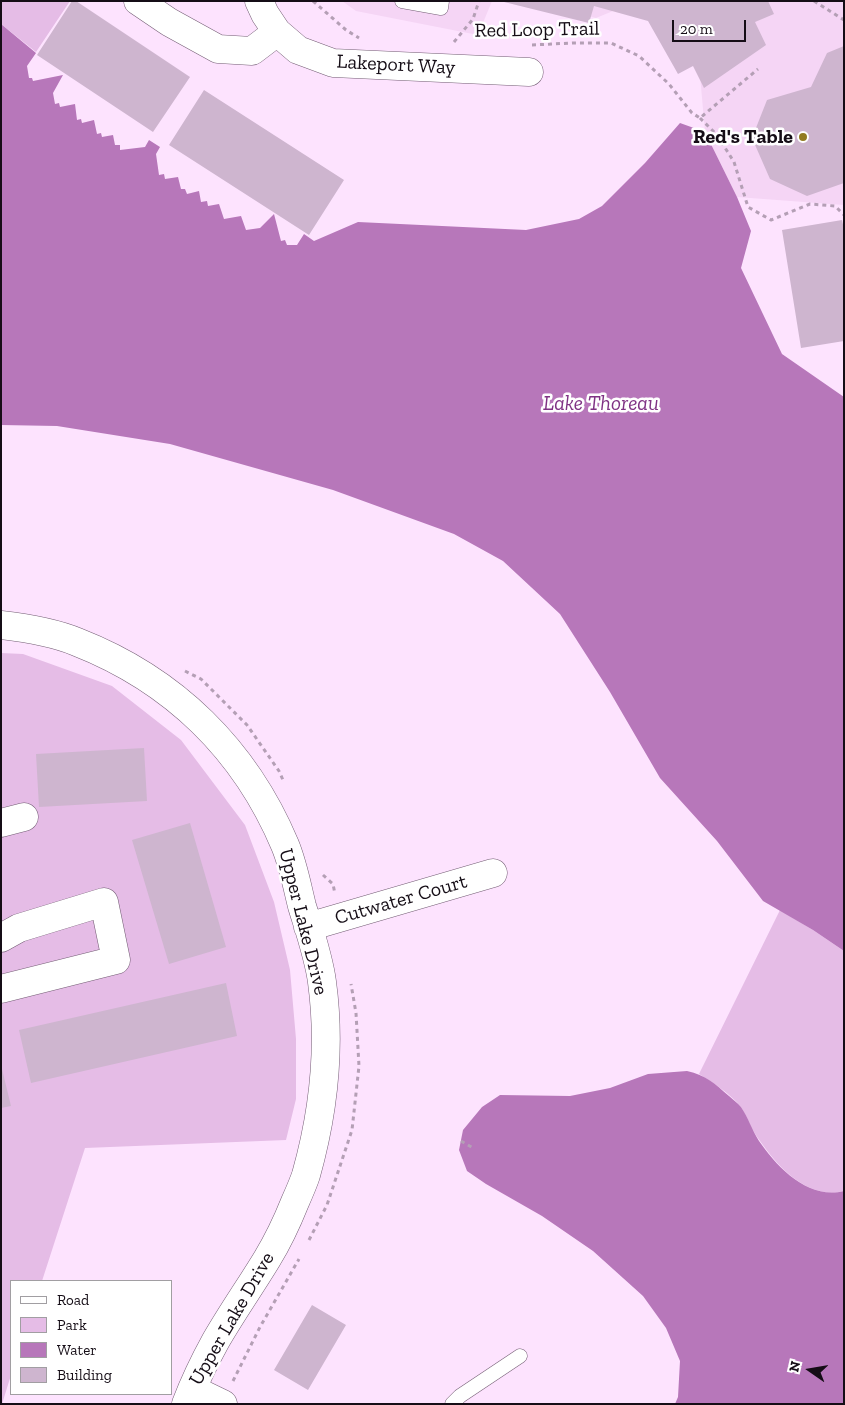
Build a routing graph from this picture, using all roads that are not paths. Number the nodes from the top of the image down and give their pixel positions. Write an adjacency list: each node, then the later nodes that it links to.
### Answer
1 (138, 1): 5 (street)
2 (259, 1): 5 (street, Lakeport Way)
3 (402, 1): 4 (lane)
4 (442, 1)
5 (277, 32): 6 (street, Lakeport Way)
6 (529, 72)
7 (1, 624): 9 (street, Upper Lake Drive)
8 (493, 873): 9 (street, Cutwater Court)
9 (308, 927): 13 (street, Upper Lake Drive)
10 (1, 938): 11 (street)
11 (1, 989)
12 (520, 1356): 15 (lane)
13 (189, 1396): 14 (street)
14 (223, 1404)
15 (452, 1404)

